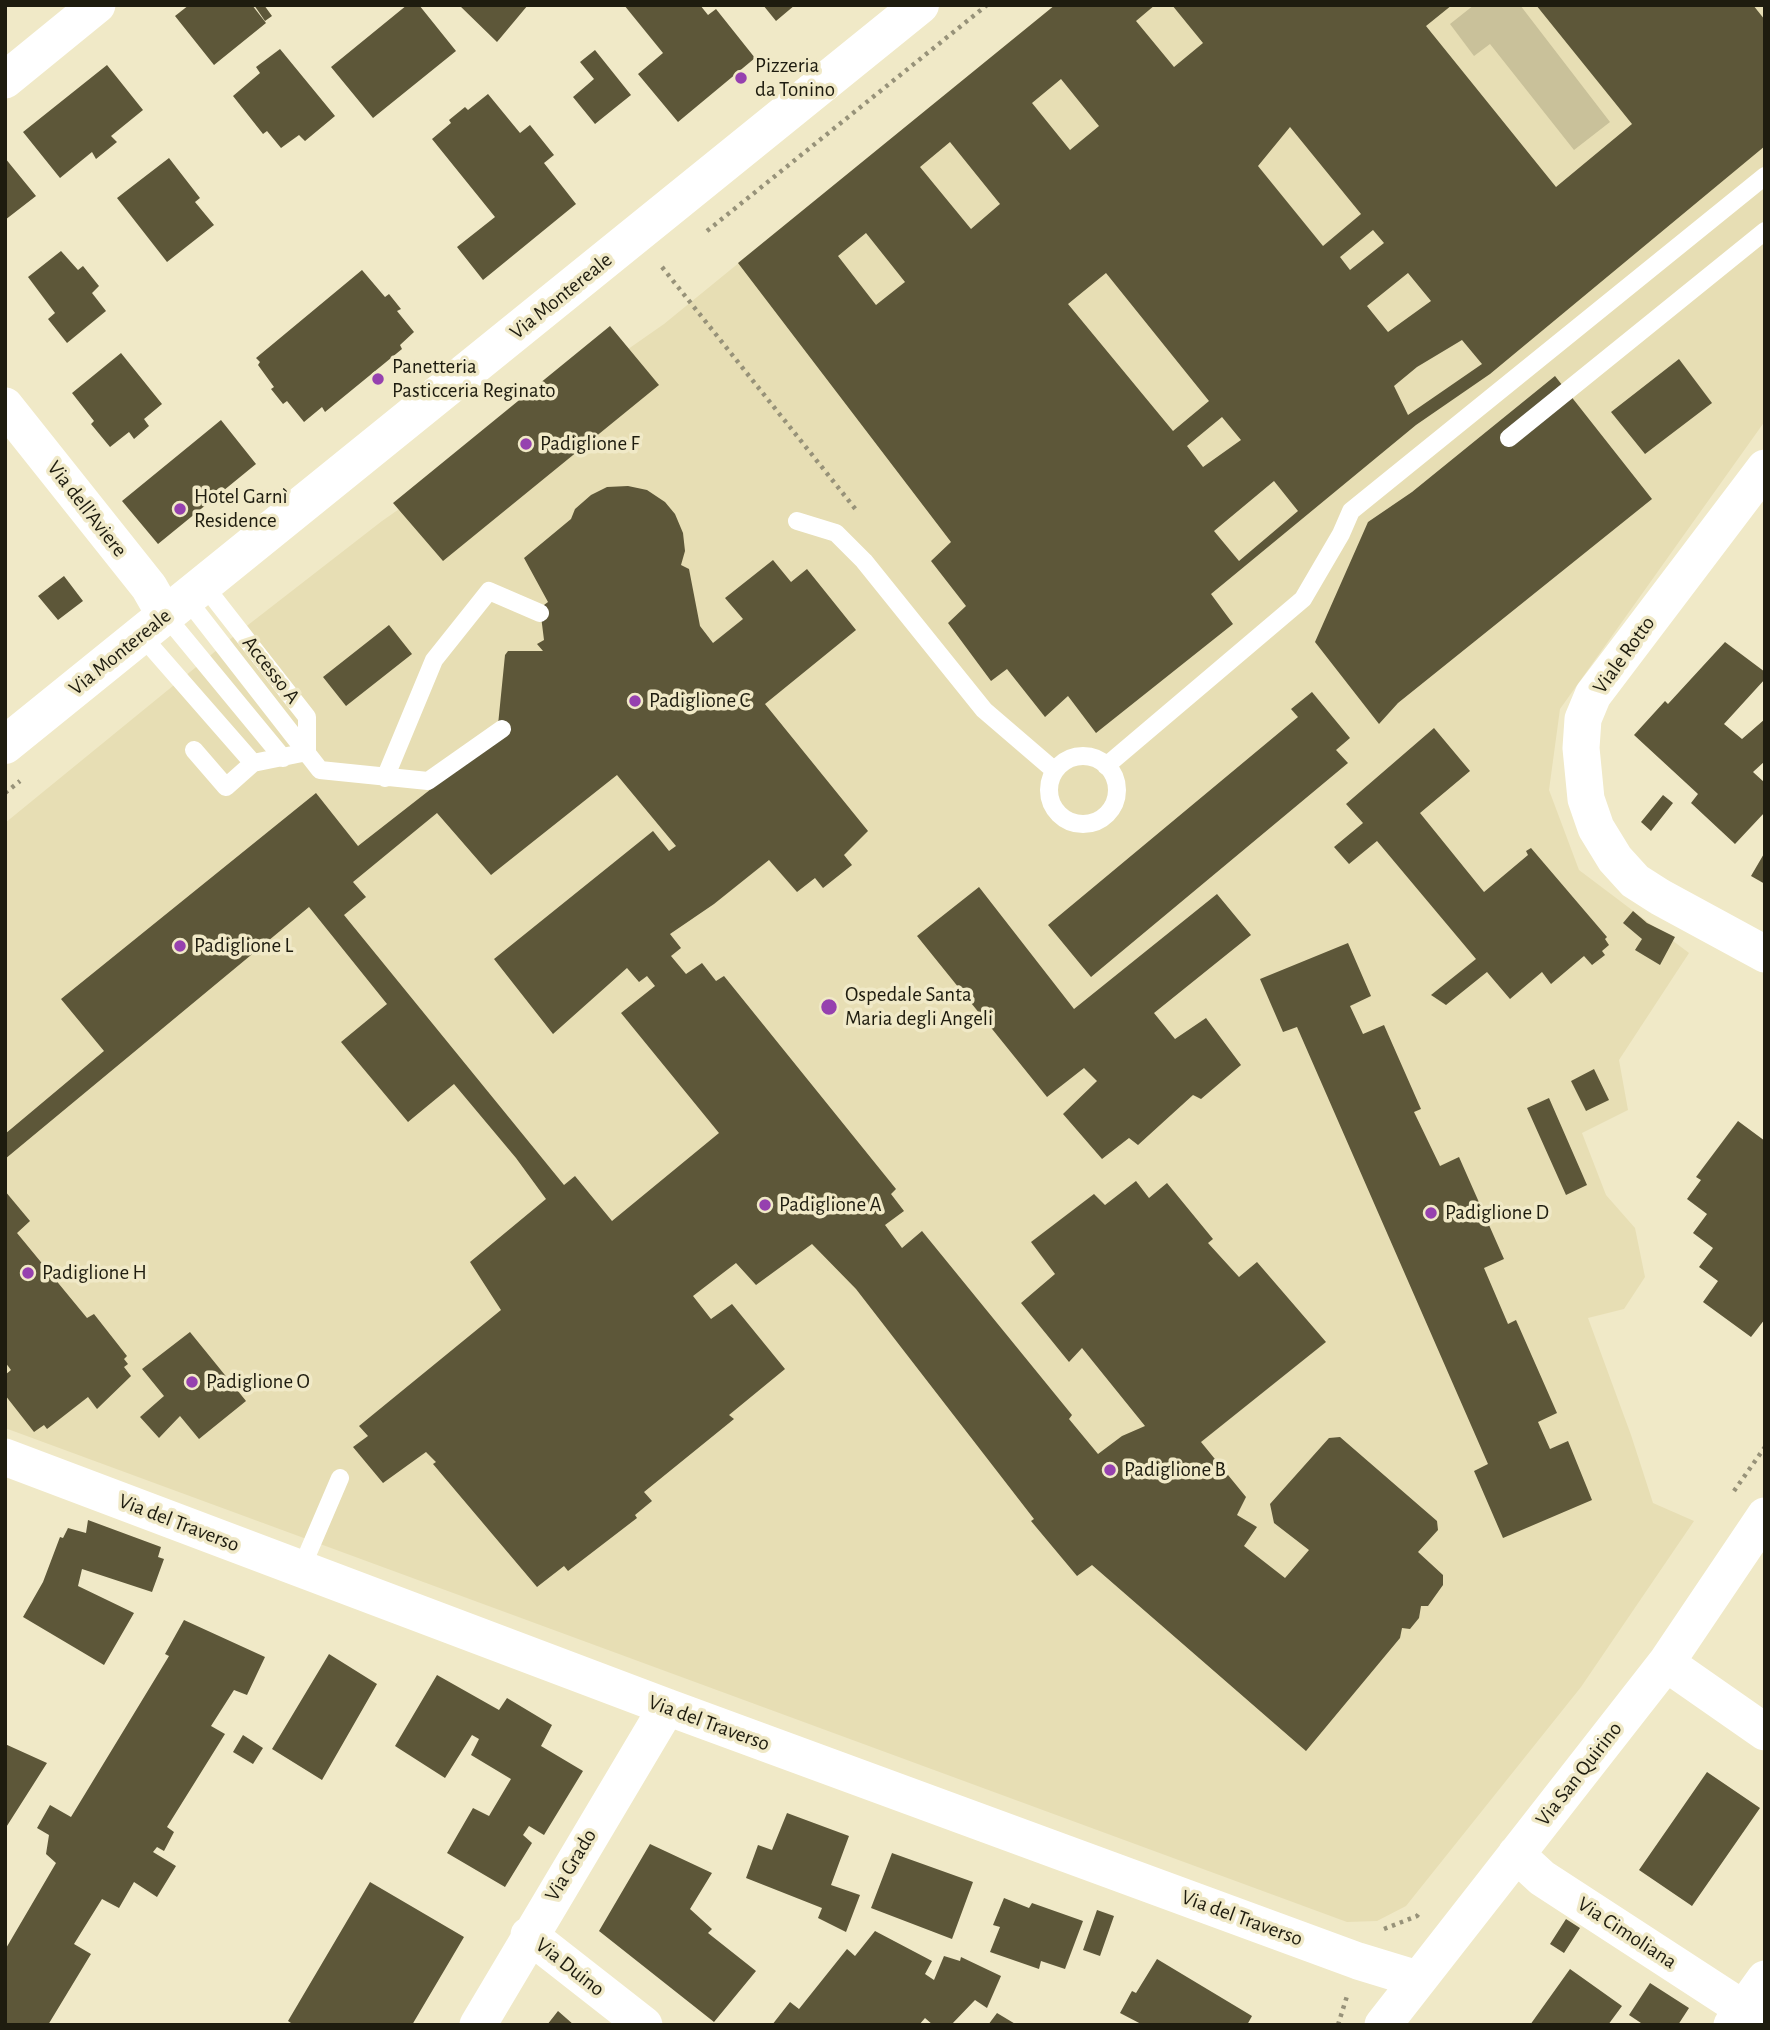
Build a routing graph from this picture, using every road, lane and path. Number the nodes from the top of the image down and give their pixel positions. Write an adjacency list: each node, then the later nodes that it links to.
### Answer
1 (97, 5): 3 (street)
2 (920, 5): 12 (main road, Via Montereale)
3 (5, 80)
4 (1765, 176): 20 (lane)
5 (1765, 231): 8 (lane)
6 (662, 267): 10 (path)
7 (5, 406): 12 (street, Via dell'Aviere)
8 (1509, 438)
9 (1765, 468): 23 (street, Viale Rotto)
10 (861, 517)
11 (797, 521): 21 (lane)
12 (174, 608): 15 (main road, Via Montereale); 17 (lane); 18 (lane); 19 (lane)
13 (540, 613): 22 (lane)
14 (502, 729): 22 (lane)
15 (5, 745)
16 (194, 750): 19 (lane)
17 (307, 752): 18 (lane); 22 (lane)
18 (283, 758): 19 (lane)
19 (253, 763)
20 (1106, 766): 21 (lane); 21 (lane)
21 (1055, 771)
22 (385, 778)
23 (1765, 954)
24 (1765, 1447): 27 (path)
25 (5, 1457): 29 (street, Via del Traverso)
26 (340, 1478): 29 (lane)
27 (1733, 1492)
28 (1765, 1516): 30 (street, Via San Quirino)
29 (301, 1569): 31 (street, Via del Traverso)
30 (1666, 1663): 32 (street); 33 (street, Via San Quirino)
31 (667, 1707): 35 (street, Via Grado); 36 (street, Via del Traverso)
32 (1765, 1732)
33 (1516, 1854): 37 (street, Via San Quirino); 39 (street, Via Cimoliana)
34 (1425, 1906): 36 (path)
35 (529, 1935): 40 (street, Via Grado); 41 (street, Via Duino)
36 (1358, 1961): 37 (street, Via del Traverso); 42 (path)
37 (1417, 1979): 43 (street, Via San Quirino)
38 (1765, 1979): 39 (street, Via Cimoliana)
39 (1746, 2019)
40 (478, 2025)
41 (644, 2025)
42 (1338, 2025)
43 (1383, 2025)

